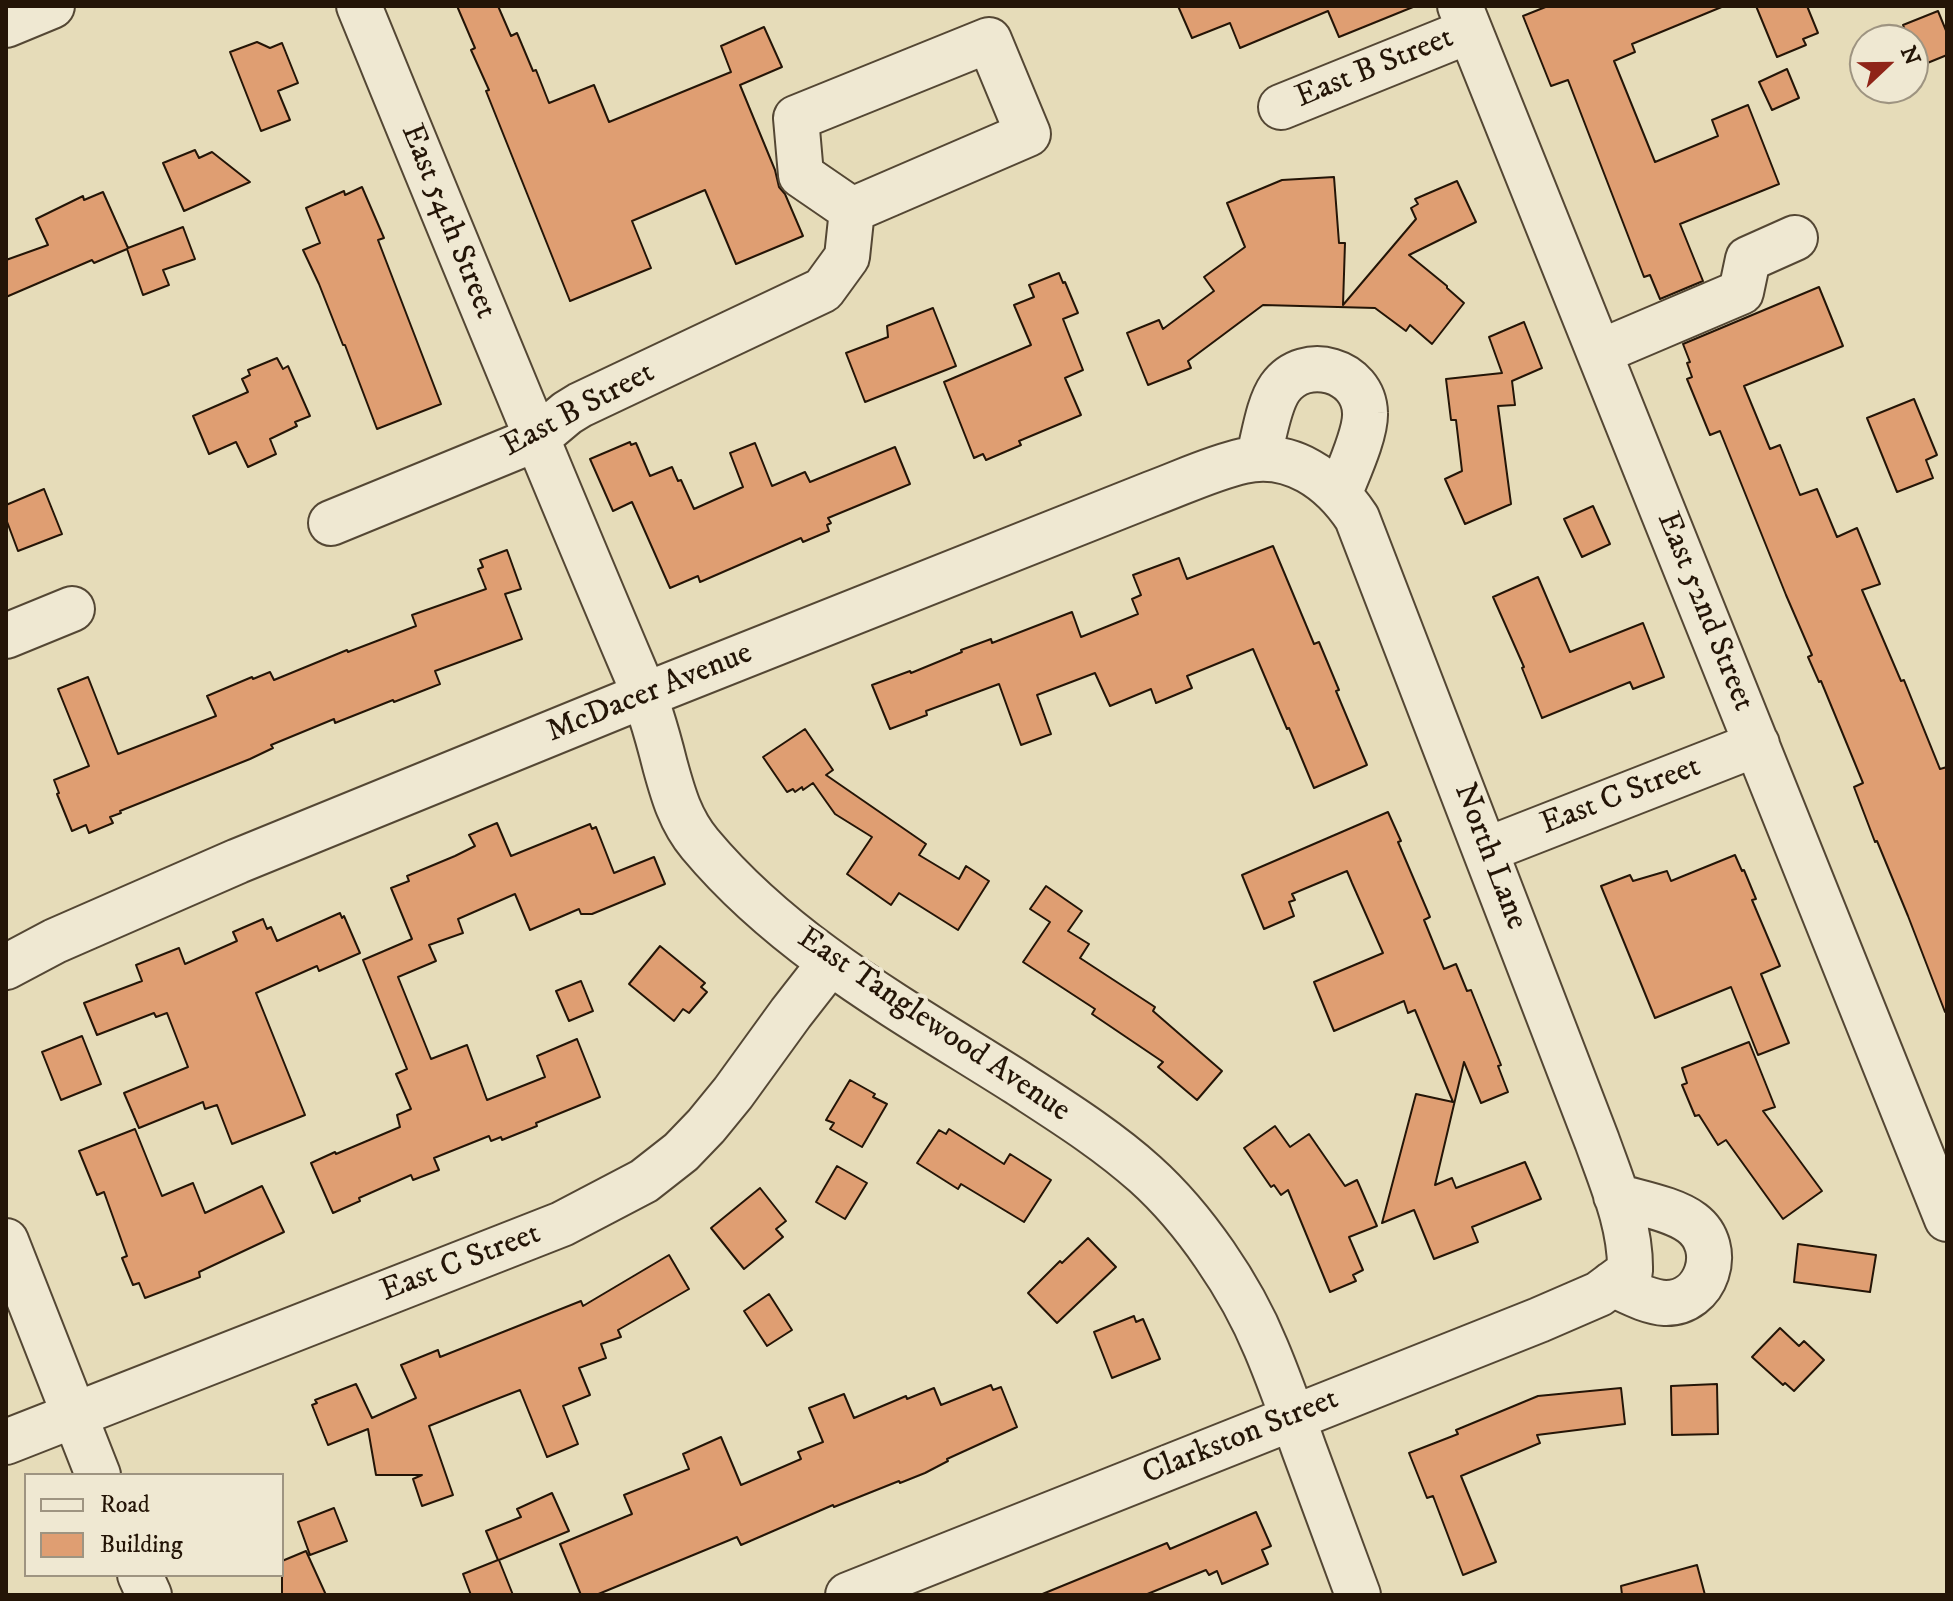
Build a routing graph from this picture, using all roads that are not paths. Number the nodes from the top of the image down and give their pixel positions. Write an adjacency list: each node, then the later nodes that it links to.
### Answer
1 (52, 6): 4 (street)
2 (359, 6): 9 (street, East 54th Street)
3 (1464, 19): 5 (street, East B Street); 8 (street, East 52nd Street)
4 (6, 25)
5 (1281, 107)
6 (852, 210): 6 (street); 9 (street, East B Street)
7 (1795, 238): 8 (street)
8 (1600, 352): 17 (street, East 52nd Street)
9 (536, 439): 13 (street, East B Street); 16 (street, East Tanglewood Avenue)
10 (1258, 459): 11 (street, McDacer Avenue); 12 (street); 16 (street, McDacer Avenue)
11 (1304, 467): 12 (street, North Lane)
12 (1339, 495): 18 (street, North Lane)
13 (331, 523)
14 (72, 609): 15 (street)
15 (6, 636)
16 (645, 695): 19 (street, East Tanglewood Avenue); 20 (street, McDacer Avenue)
17 (1757, 744): 18 (street, East C Street); 21 (street, East 52nd Street)
18 (1486, 850): 22 (street, North Lane)
19 (830, 963): 26 (street, East C Street); 27 (street, East Tanglewood Avenue)
20 (6, 967)
21 (1934, 1150): 23 (street, East 52nd Street)
22 (1616, 1196): 25 (street, North Lane); 25 (street)
23 (1947, 1219)
24 (6, 1241): 26 (street)
25 (1621, 1277): 27 (street, Clarkston Street)
26 (73, 1415): 28 (street, East C Street); 29 (street)
27 (1292, 1417): 30 (street, Clarkston Street); 31 (street, East Tanglewood Avenue)
28 (6, 1442)
29 (97, 1473)
30 (848, 1595)
31 (1358, 1595)

